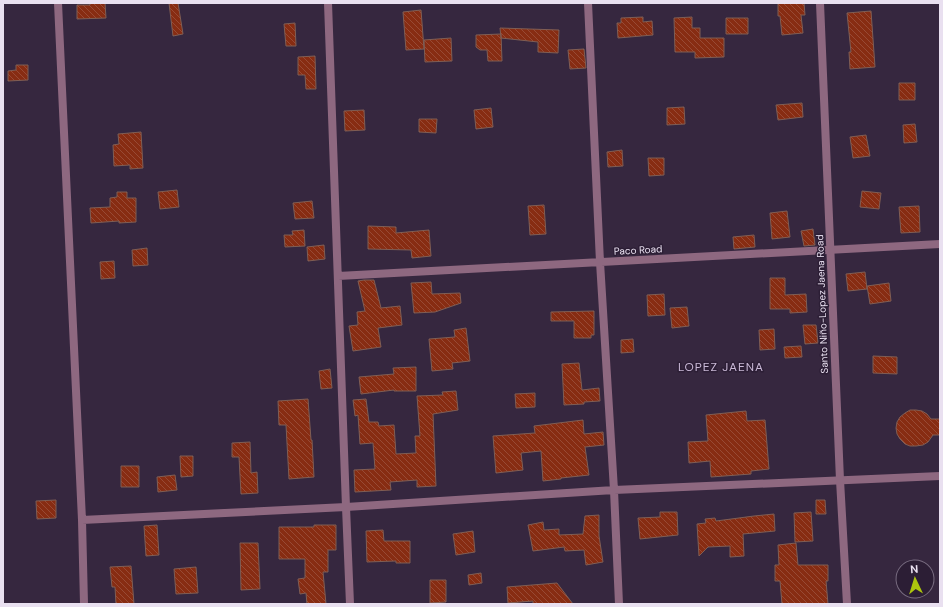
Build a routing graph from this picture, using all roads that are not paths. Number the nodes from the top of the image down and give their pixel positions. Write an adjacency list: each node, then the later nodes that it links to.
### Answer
1 (58, 3): 13 (street)
2 (328, 3): 8 (street)
3 (588, 3): 7 (street)
4 (820, 3): 6 (street, Santo Niño-Lopez Jaena Road)
5 (940, 244): 6 (street, Paco Road)
6 (830, 250): 7 (street, Paco Road); 10 (street, Santo Niño-Lopez Jaena Road)
7 (600, 262): 8 (street, Paco Road); 11 (street)
8 (338, 276): 12 (street)
9 (940, 476): 10 (street)
10 (840, 480): 11 (street); 17 (street, Santo Niño-Lopez Jaena Road)
11 (614, 490): 12 (street); 16 (street)
12 (346, 507): 13 (street); 15 (street)
13 (82, 520): 14 (street)
14 (84, 604)
15 (350, 604)
16 (619, 604)
17 (847, 604)

